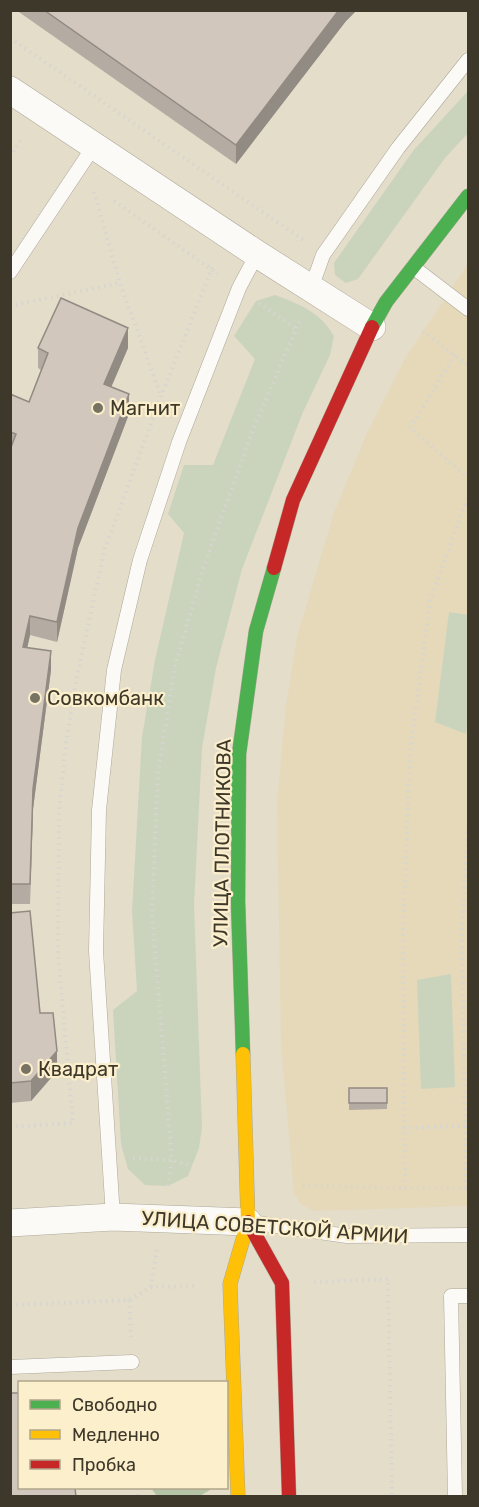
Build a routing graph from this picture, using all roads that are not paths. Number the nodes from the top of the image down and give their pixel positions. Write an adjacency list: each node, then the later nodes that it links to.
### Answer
1 (468, 60): 8 (lane)
2 (10, 90): 3 (street)
3 (94, 146): 5 (street); 7 (lane)
4 (468, 196): 6 (main road, УЛИЦА ПЛОТНИКОВА)
5 (257, 254): 8 (street); 11 (lane)
6 (413, 267): 9 (lane); 10 (main road, УЛИЦА ПЛОТНИКОВА)
7 (10, 272)
8 (311, 289): 10 (street)
9 (468, 309)
10 (372, 327): 13 (main road, УЛИЦА ПЛОТНИКОВА)
11 (113, 1217): 12 (street, УЛИЦА СОВЕТСКОЙ АРМИИ); 13 (street, УЛИЦА СОВЕТСКОЙ АРМИИ)
12 (10, 1222)
13 (248, 1222): 14 (lane, УЛИЦА СОВЕТСКОЙ АРМИИ); 18 (main road); 19 (main road)
14 (468, 1235)
15 (468, 1296): 20 (lane)
16 (132, 1362): 17 (lane)
17 (10, 1367)
18 (238, 1497)
19 (289, 1497)
20 (455, 1497)

